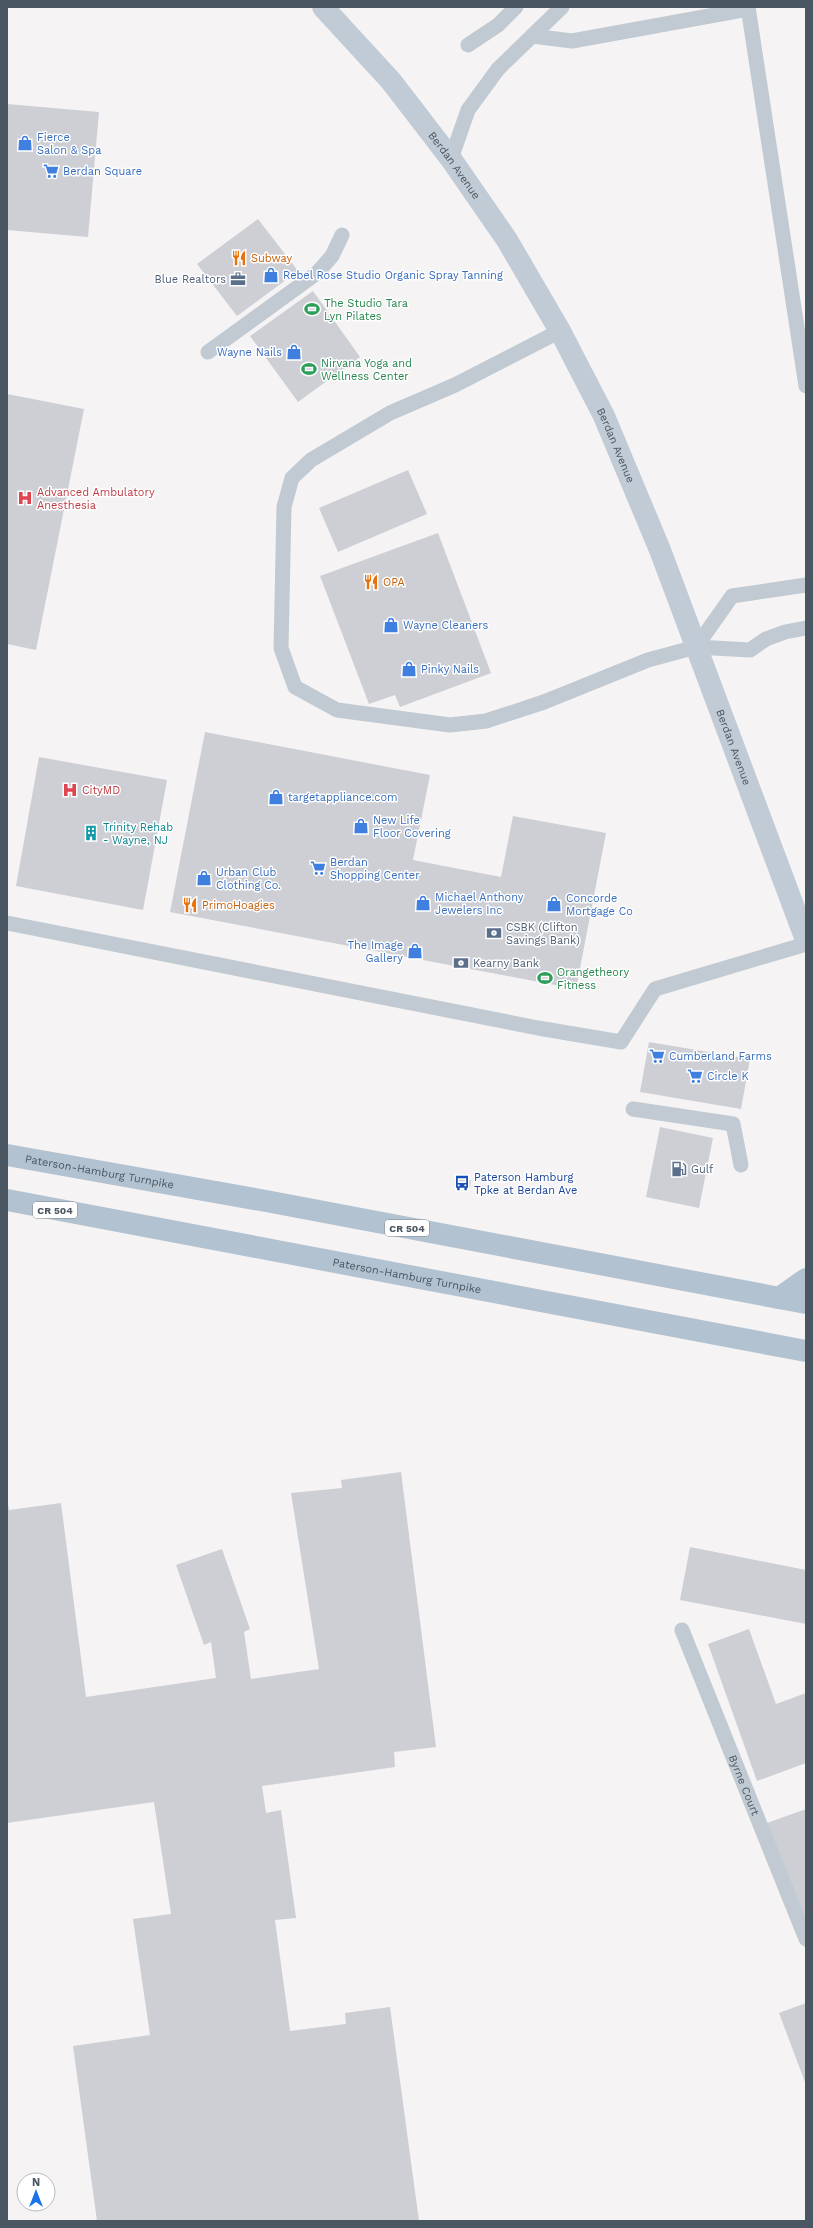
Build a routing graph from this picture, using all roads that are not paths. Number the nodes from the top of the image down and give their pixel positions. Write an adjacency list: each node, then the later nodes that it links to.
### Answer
1 (322, 7): 7 (main road, Berdan Avenue)
2 (516, 7): 6 (lane)
3 (562, 7): 5 (lane)
4 (748, 8): 5 (lane); 11 (lane)
5 (532, 36): 7 (lane)
6 (468, 45)
7 (451, 159): 9 (main road, Berdan Avenue)
8 (342, 235): 10 (lane)
9 (560, 330): 14 (main road, Berdan Avenue); 14 (lane)
10 (208, 352)
11 (806, 386)
12 (806, 585): 14 (lane)
13 (806, 628): 14 (lane)
14 (696, 647): 16 (main road, Berdan Avenue)
15 (7, 923): 17 (lane)
16 (806, 940)
17 (806, 944)
18 (633, 1109): 20 (lane)
19 (7, 1155): 23 (main road, Paterson-Hamburg Turnpike / CR 504)
20 (740, 1165)
21 (7, 1200): 25 (main road, Paterson-Hamburg Turnpike / CR 504)
22 (806, 1278): 23 (main road)
23 (780, 1298): 24 (main road, Paterson-Hamburg Turnpike / CR 504)
24 (806, 1303)
25 (806, 1351)
26 (682, 1630): 27 (lane, Byrne Court)
27 (806, 1939)

